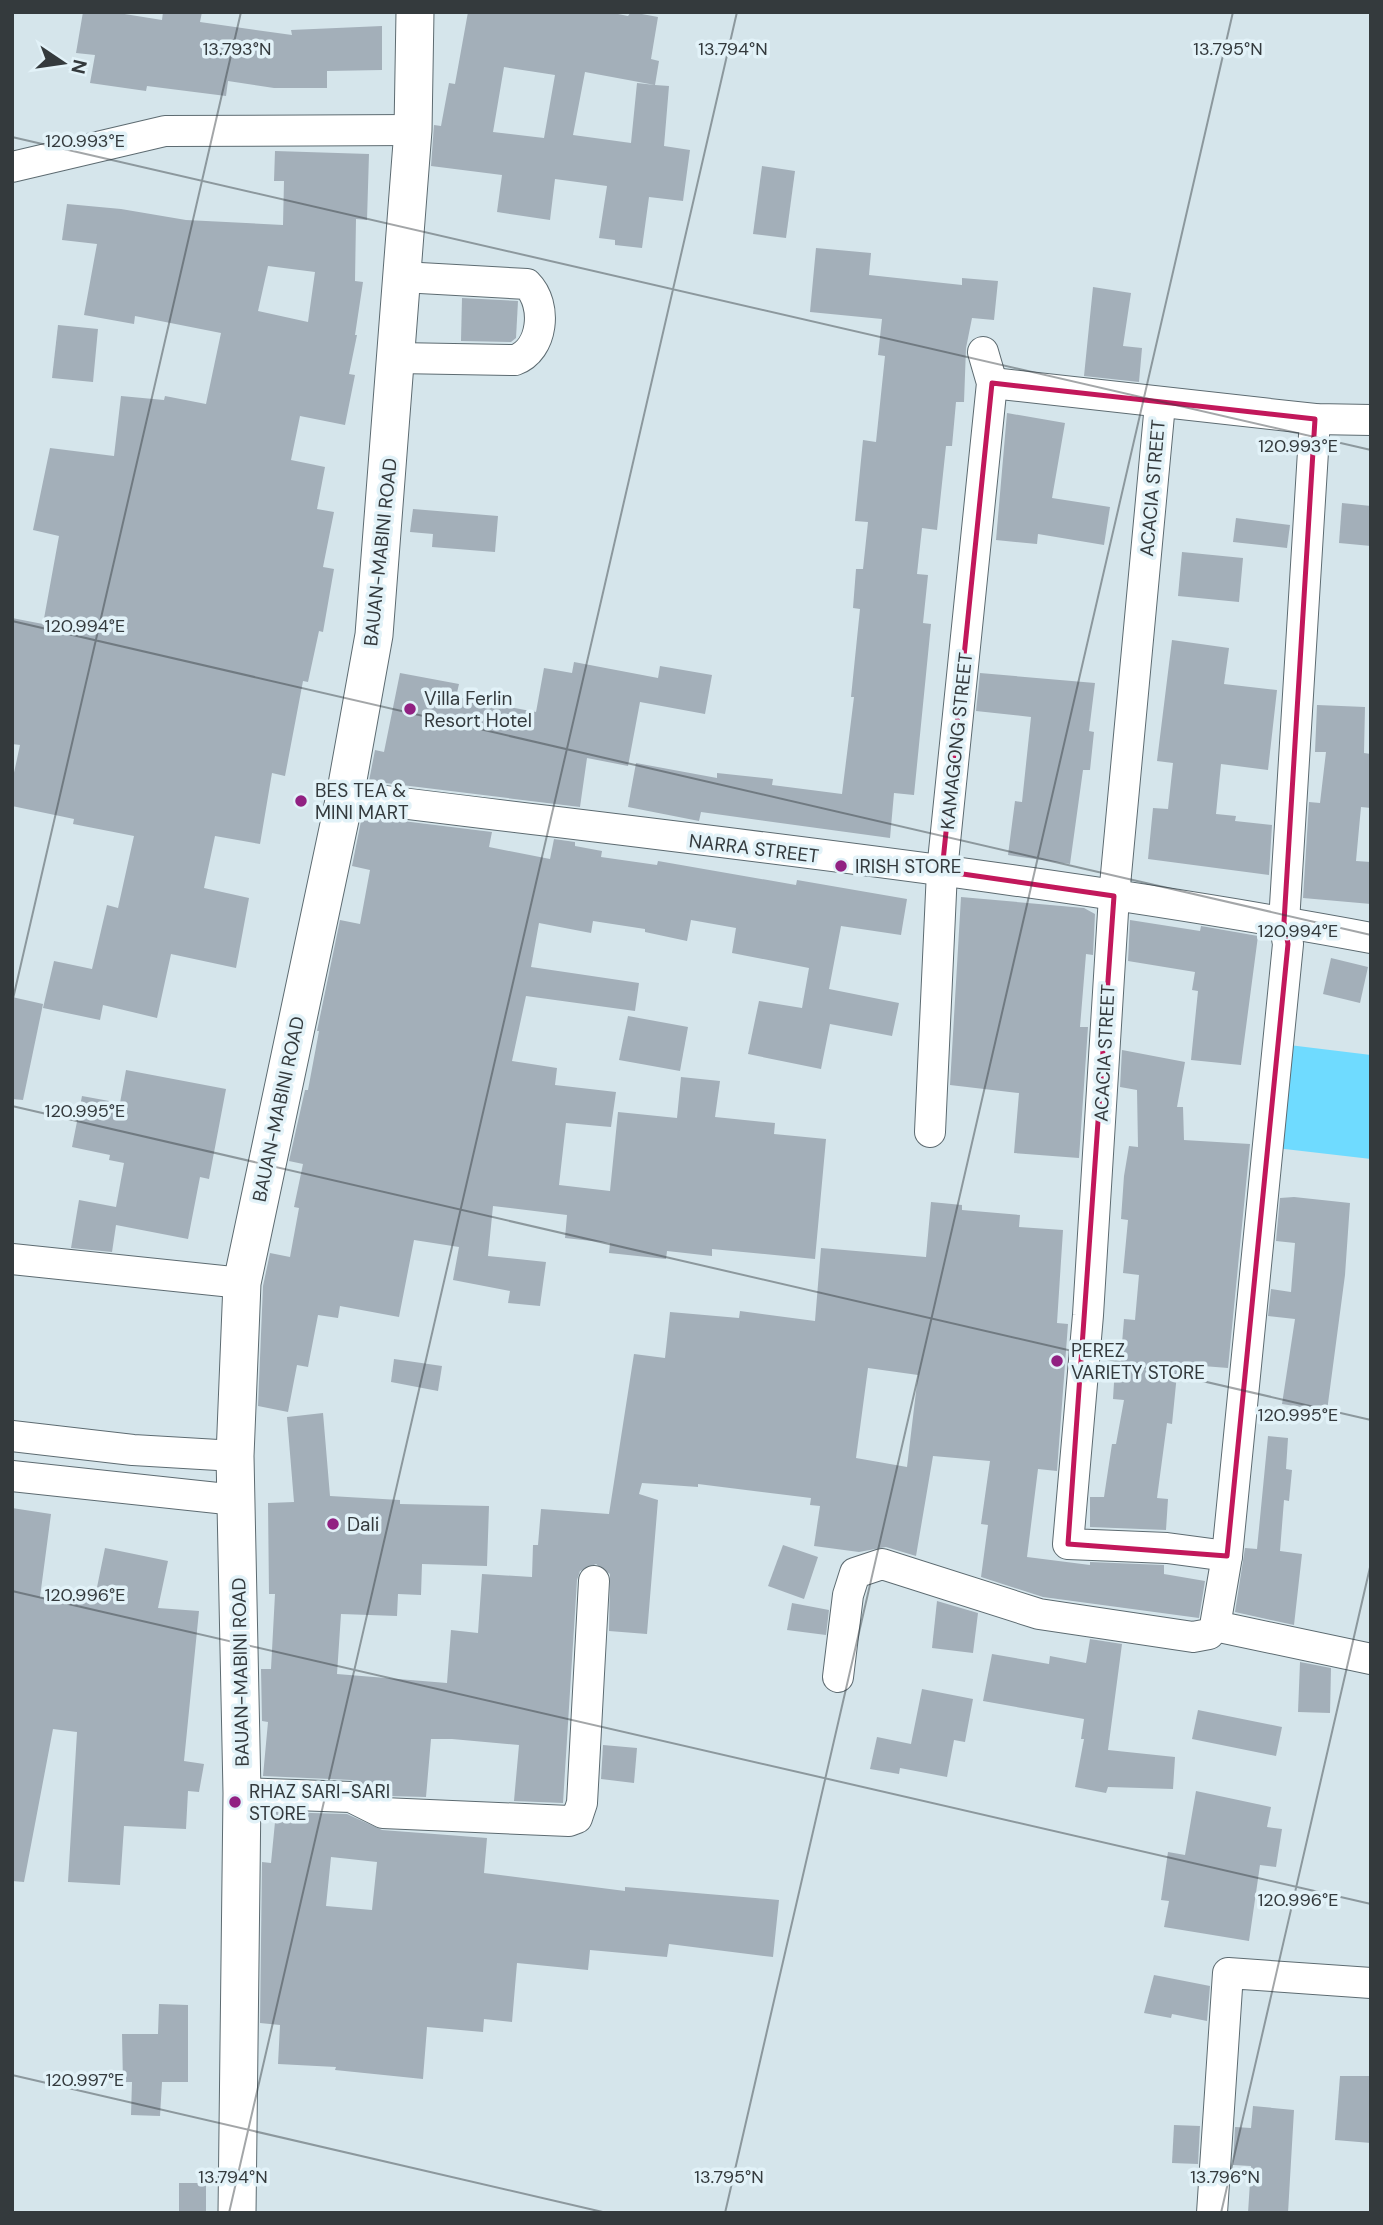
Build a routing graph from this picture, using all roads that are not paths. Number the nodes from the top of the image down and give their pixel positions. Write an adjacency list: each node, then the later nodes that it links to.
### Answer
1 (415, 12): 2 (main road, BAUAN-MABINI ROAD)
2 (413, 130): 3 (street); 4 (main road, BAUAN-MABINI ROAD)
3 (12, 167)
4 (402, 277): 6 (main road, BAUAN-MABINI ROAD); 6 (street)
5 (983, 352): 7 (street, KAMAGONG STREET)
6 (397, 358): 11 (main road, BAUAN-MABINI ROAD)
7 (992, 383): 8 (street); 12 (street, KAMAGONG STREET)
8 (1160, 404): 9 (street); 13 (street, ACACIA STREET)
9 (1315, 419): 10 (street); 14 (street)
10 (1371, 420)
11 (345, 796): 12 (street, NARRA STREET); 18 (main road, BAUAN-MABINI ROAD)
12 (942, 872): 13 (street, NARRA STREET); 16 (street, KAMAGONG STREET)
13 (1114, 896): 14 (street, NARRA STREET); 23 (street, ACACIA STREET)
14 (1284, 922): 15 (street, NARRA STREET); 23 (street)
15 (1371, 938)
16 (930, 1132)
17 (12, 1259): 18 (street)
18 (242, 1283): 20 (main road, BAUAN-MABINI ROAD)
19 (12, 1436): 20 (street)
20 (235, 1456): 22 (main road, BAUAN-MABINI ROAD)
21 (12, 1476): 22 (street)
22 (236, 1500): 28 (main road, BAUAN-MABINI ROAD)
23 (1227, 1556): 25 (street)
24 (594, 1581): 28 (street)
25 (1215, 1626): 26 (street); 27 (street)
26 (1371, 1659)
27 (838, 1677)
28 (242, 1793): 30 (main road, BAUAN-MABINI ROAD)
29 (1371, 1983): 31 (street)
30 (237, 2213)
31 (1212, 2213)

